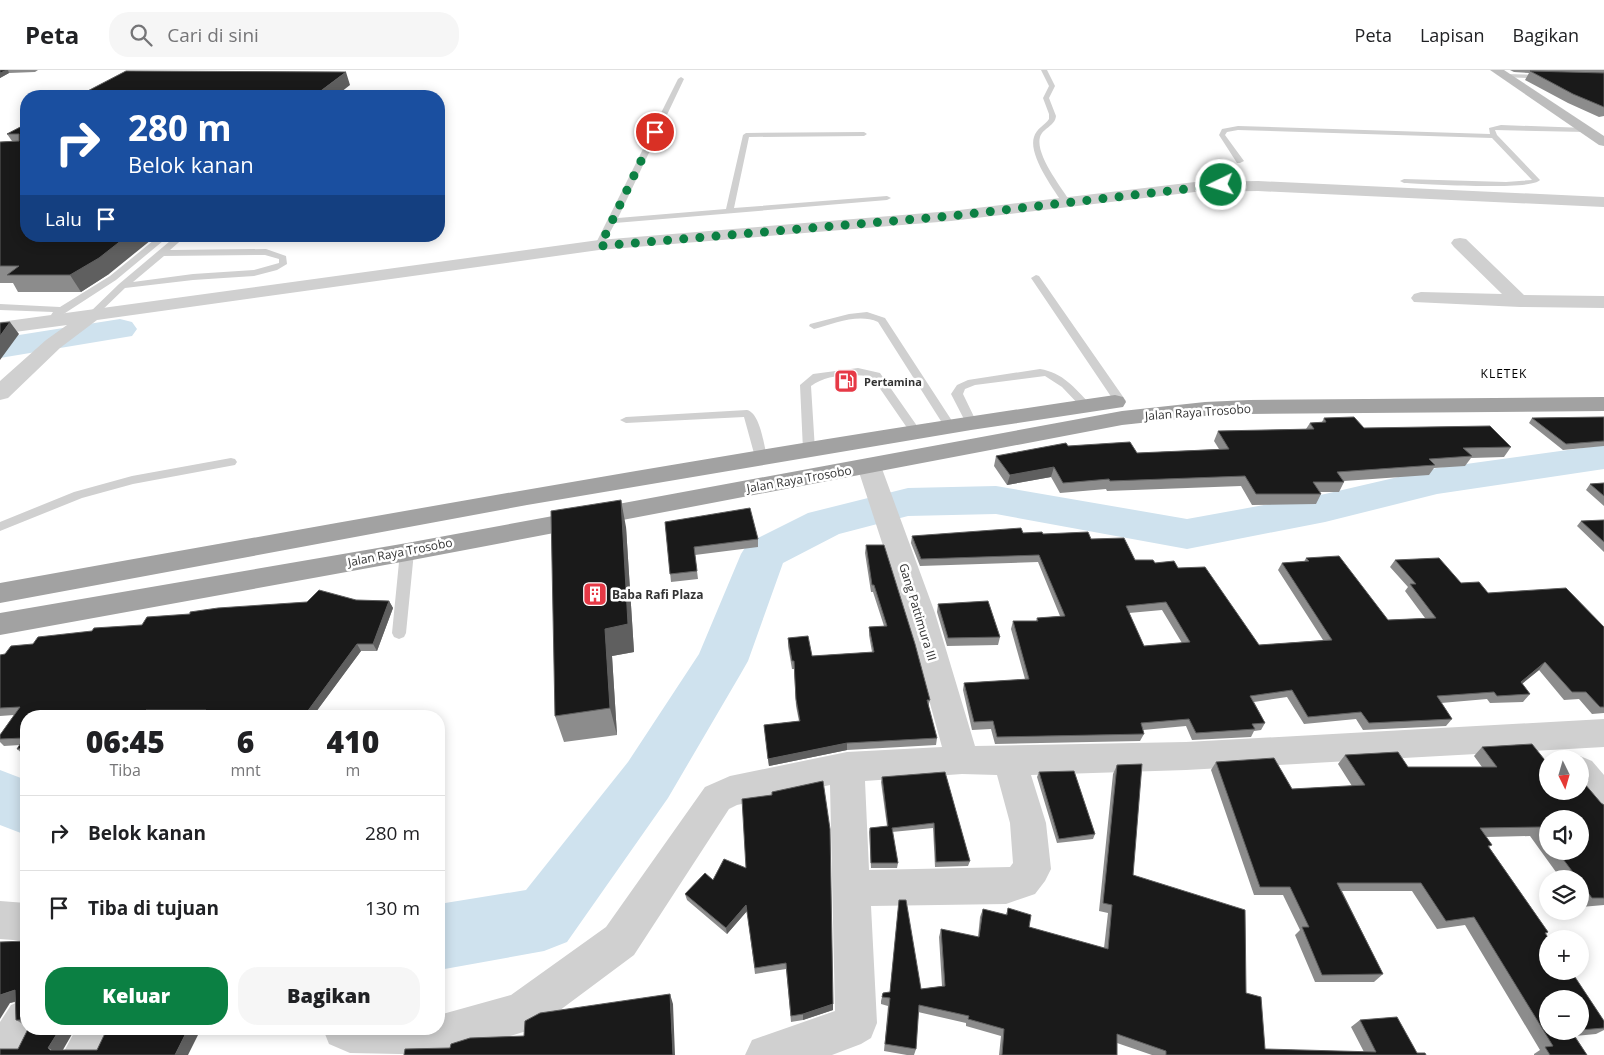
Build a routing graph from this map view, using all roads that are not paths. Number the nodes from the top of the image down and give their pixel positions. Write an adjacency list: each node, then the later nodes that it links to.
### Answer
1 (1044, 70): 15 (lane)
2 (1500, 73): 3 (lane); 5 (main road)
3 (1554, 77)
4 (681, 79): 18 (lane)
5 (1586, 130): 7 (lane); 8 (main road)
6 (864, 134): 16 (lane)
7 (1494, 136): 9 (lane); 10 (lane)
8 (1604, 142)
9 (1240, 161)
10 (1404, 181)
11 (887, 198): 16 (lane)
12 (1459, 201): 13 (street); 14 (street); 15 (street); 17 (street)
13 (1417, 202)
14 (1604, 202)
15 (1067, 203): 22 (street)
16 (729, 212): 18 (lane)
17 (1604, 212)
18 (612, 221): 22 (lane)
19 (157, 242): 32 (lane)
20 (175, 242): 24 (lane)
21 (1460, 243): 29 (street)
22 (600, 246): 33 (street)
23 (223, 252): 24 (lane); 25 (lane); 25 (lane)
24 (162, 253): 27 (lane)
25 (201, 276): 27 (lane)
26 (1036, 278): 38 (lane)
27 (122, 286): 33 (lane)
28 (1421, 298): 29 (street)
29 (1520, 301): 30 (street)
30 (1604, 302)
31 (0, 308): 32 (lane)
32 (55, 316): 33 (street); 35 (street)
33 (91, 316): 37 (street)
34 (814, 326): 42 (lane)
35 (0, 328)
36 (1604, 388): 38 (highway, Jalan Raya Trosobo)
37 (0, 393)
38 (1120, 401): 40 (highway, Jalan Raya Trosobo)
39 (1604, 404): 47 (highway, Jalan Raya Trosobo)
40 (1086, 406): 42 (highway, Jalan Raya Trosobo); 42 (lane)
41 (626, 420): 45 (lane)
42 (960, 425): 43 (highway, Jalan Raya Trosobo)
43 (916, 433): 44 (highway, Jalan Raya Trosobo); 44 (lane)
44 (809, 450): 45 (highway, Jalan Raya Trosobo)
45 (761, 458): 48 (highway, Jalan Raya Trosobo)
46 (231, 462): 50 (lane)
47 (871, 475): 51 (highway, Jalan Raya Trosobo); 59 (street, Gang Pattimura III)
48 (528, 497): 49 (highway, Jalan Raya Trosobo); 51 (highway)
49 (485, 504): 52 (highway); 54 (highway, Jalan Raya Trosobo)
50 (0, 527)
51 (532, 528): 52 (highway, Jalan Raya Trosobo)
52 (488, 536): 53 (highway, Jalan Raya Trosobo)
53 (407, 552): 55 (highway, Jalan Raya Trosobo); 56 (lane)
54 (0, 593)
55 (0, 624)
56 (399, 633)
57 (1604, 733): 58 (street)
58 (1561, 748): 60 (street)
59 (962, 760): 60 (street); 61 (street)
60 (1010, 761): 64 (street)
61 (847, 768): 64 (street); 69 (street)
62 (1589, 782): 63 (street)
63 (1604, 800)
64 (852, 888): 72 (street)
65 (0, 920): 66 (street)
66 (20, 922)
67 (20, 1030): 70 (street)
68 (96, 1035): 71 (street)
69 (381, 1035)
70 (4, 1055)
71 (84, 1055)
72 (767, 1055)

